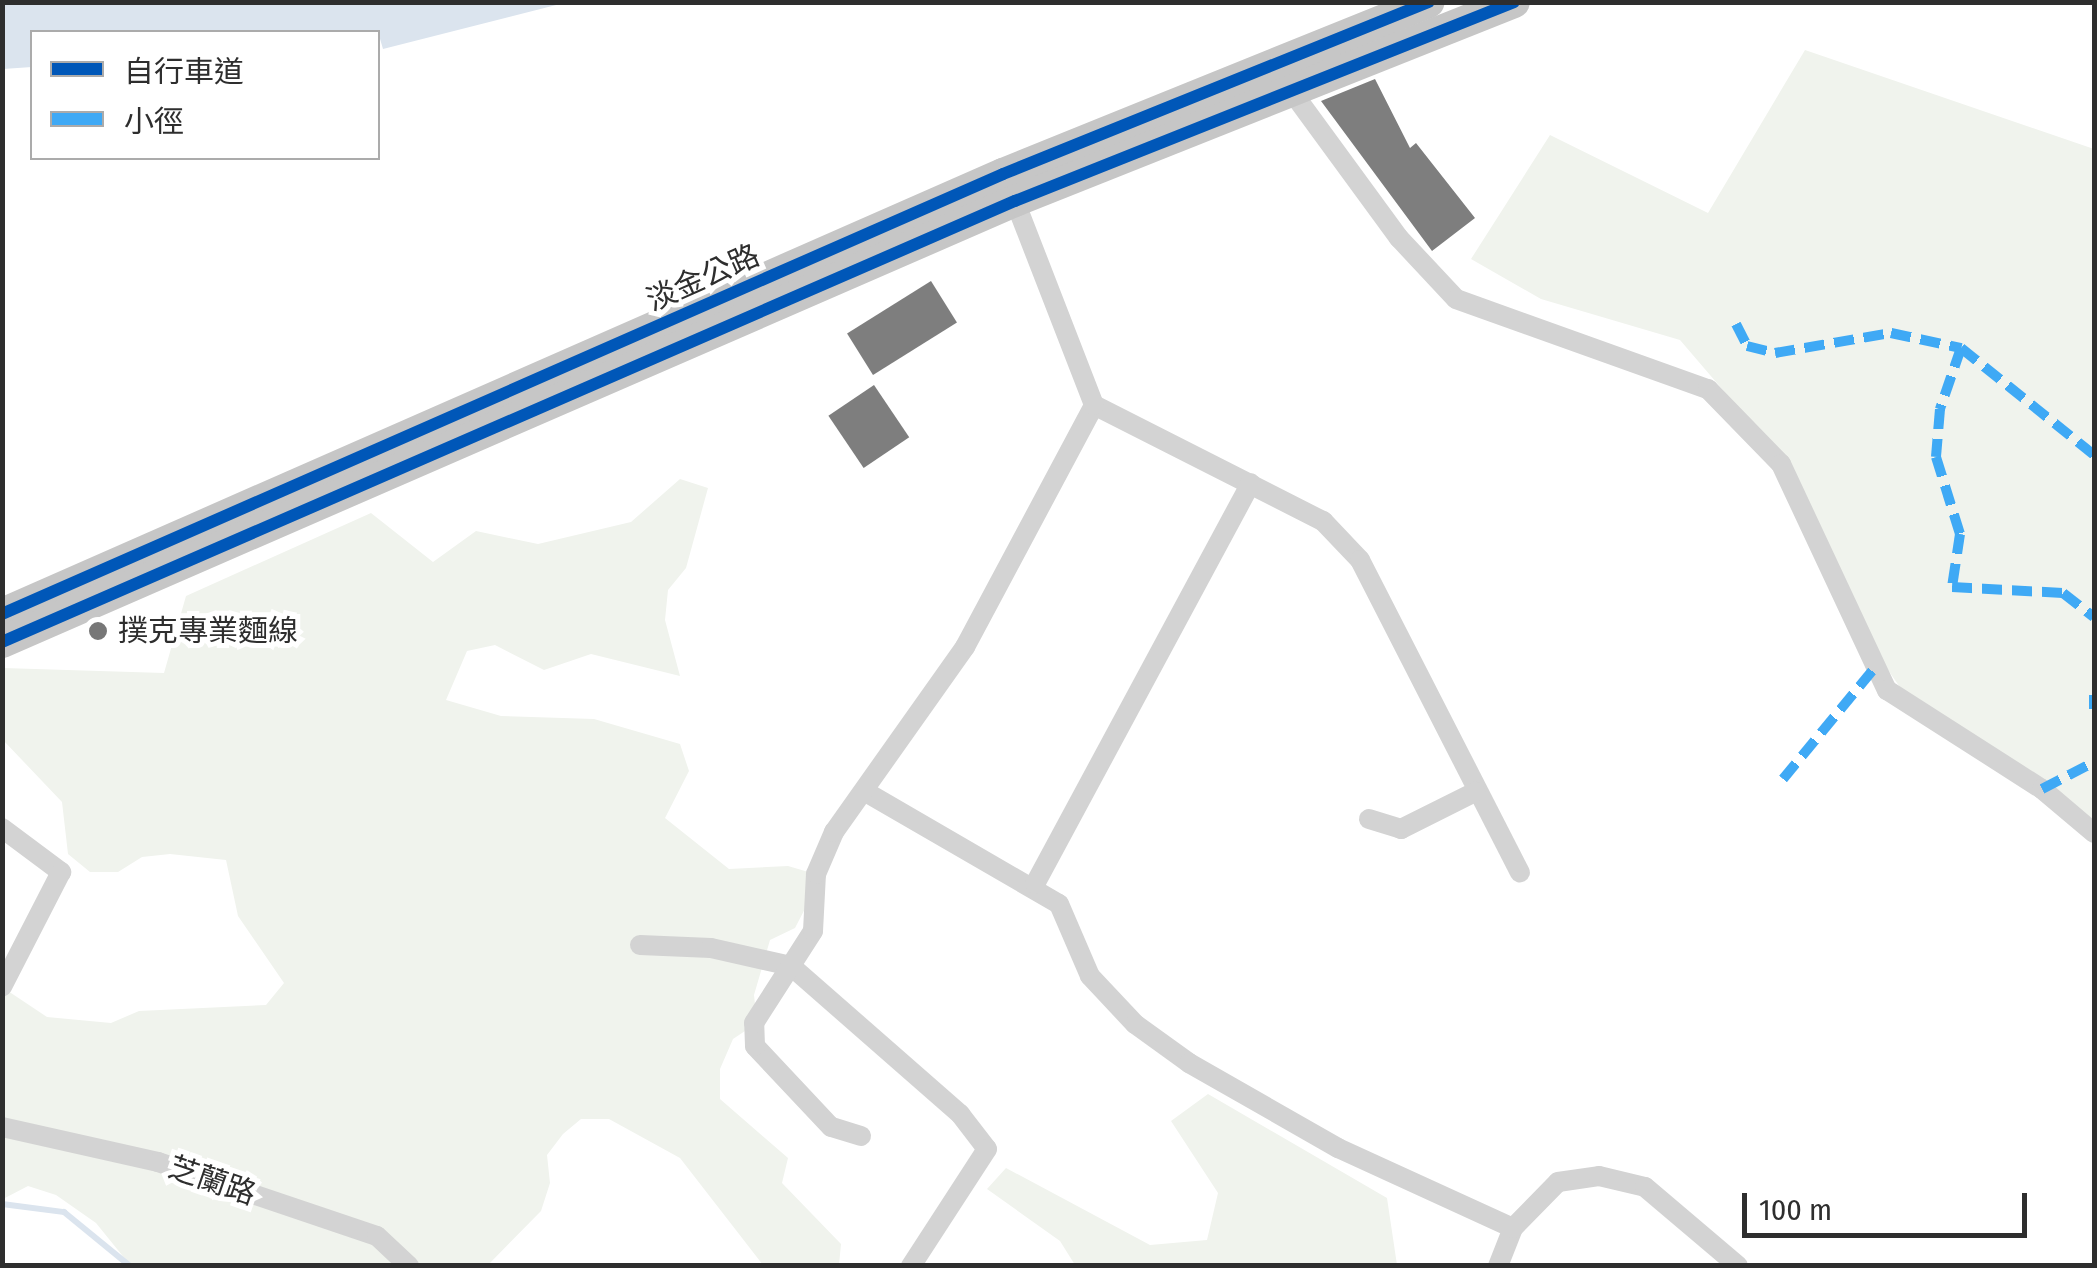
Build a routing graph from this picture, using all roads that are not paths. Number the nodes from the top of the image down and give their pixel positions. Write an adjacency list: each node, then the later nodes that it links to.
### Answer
1 (1429, 2): 3 (main road, 淡金公路)
2 (1514, 2): 3 (main road, 淡金公路)
3 (1282, 76): 4 (main road, 淡金公路); 13 (street)
4 (1009, 187): 5 (street); 7 (main road, 淡金公路); 8 (main road, 淡金公路)
5 (1094, 405): 6 (street); 9 (street)
6 (1251, 484): 10 (street); 15 (street)
7 (2, 614)
8 (2, 642)
9 (864, 791): 15 (street); 17 (street)
10 (1475, 792): 11 (street); 14 (street)
11 (1369, 818)
12 (2, 828): 18 (street)
13 (2094, 833)
14 (1520, 872)
15 (1034, 884): 21 (street)
16 (640, 945): 17 (street)
17 (792, 966): 20 (street); 23 (street)
18 (2, 986)
19 (2, 1127): 22 (street, 芝蘭路)
20 (861, 1136)
21 (1513, 1228): 24 (street); 25 (street)
22 (409, 1266)
23 (911, 1266)
24 (1498, 1266)
25 (1738, 1266)

